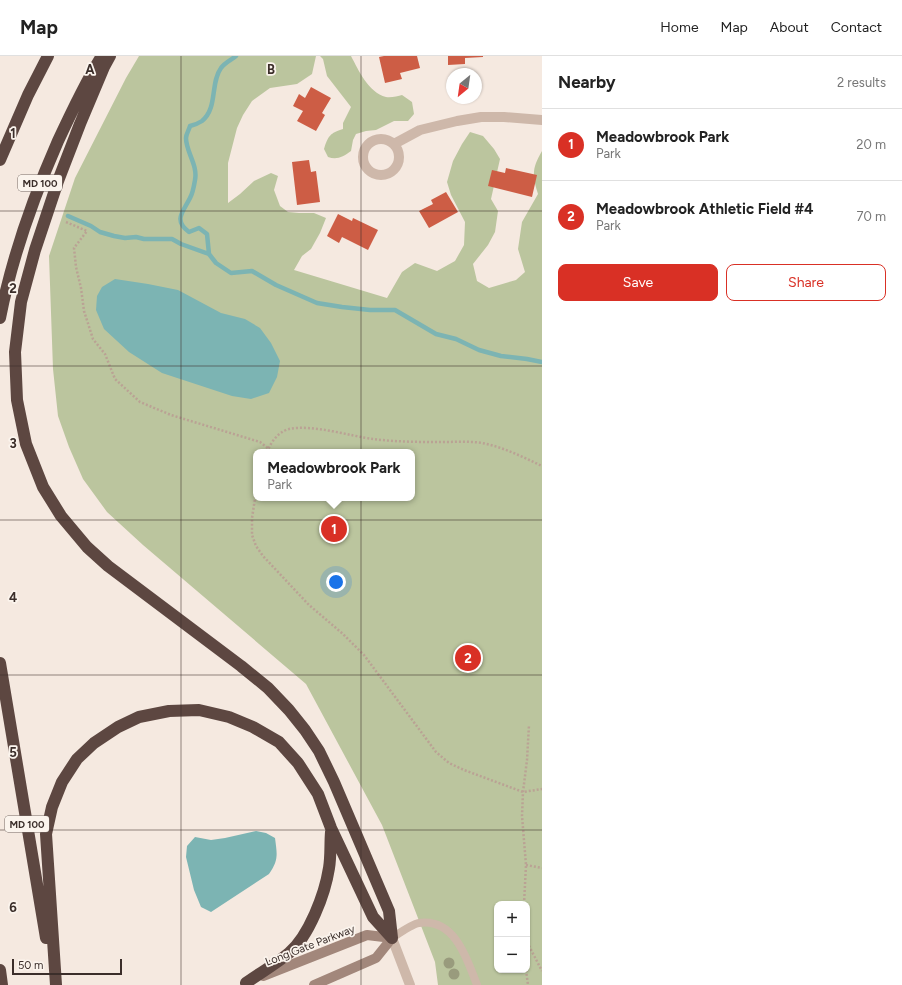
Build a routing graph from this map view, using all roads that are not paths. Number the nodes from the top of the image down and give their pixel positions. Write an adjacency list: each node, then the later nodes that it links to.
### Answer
1 (48, 56): 6 (highway)
2 (102, 56): 7 (highway, MD 100)
3 (110, 56): 10 (highway)
4 (542, 120): 5 (street)
5 (394, 144)
6 (0, 160)
7 (0, 318)
8 (0, 663): 14 (highway, MD 100)
9 (331, 828): 10 (highway); 12 (highway); 14 (highway)
10 (392, 938): 12 (street, Long Gate Parkway); 15 (street); 16 (street); 17 (lane)
11 (0, 970): 13 (highway)
12 (244, 984)
13 (2, 985)
14 (55, 985)
15 (314, 985)
16 (410, 985)
17 (477, 985)

